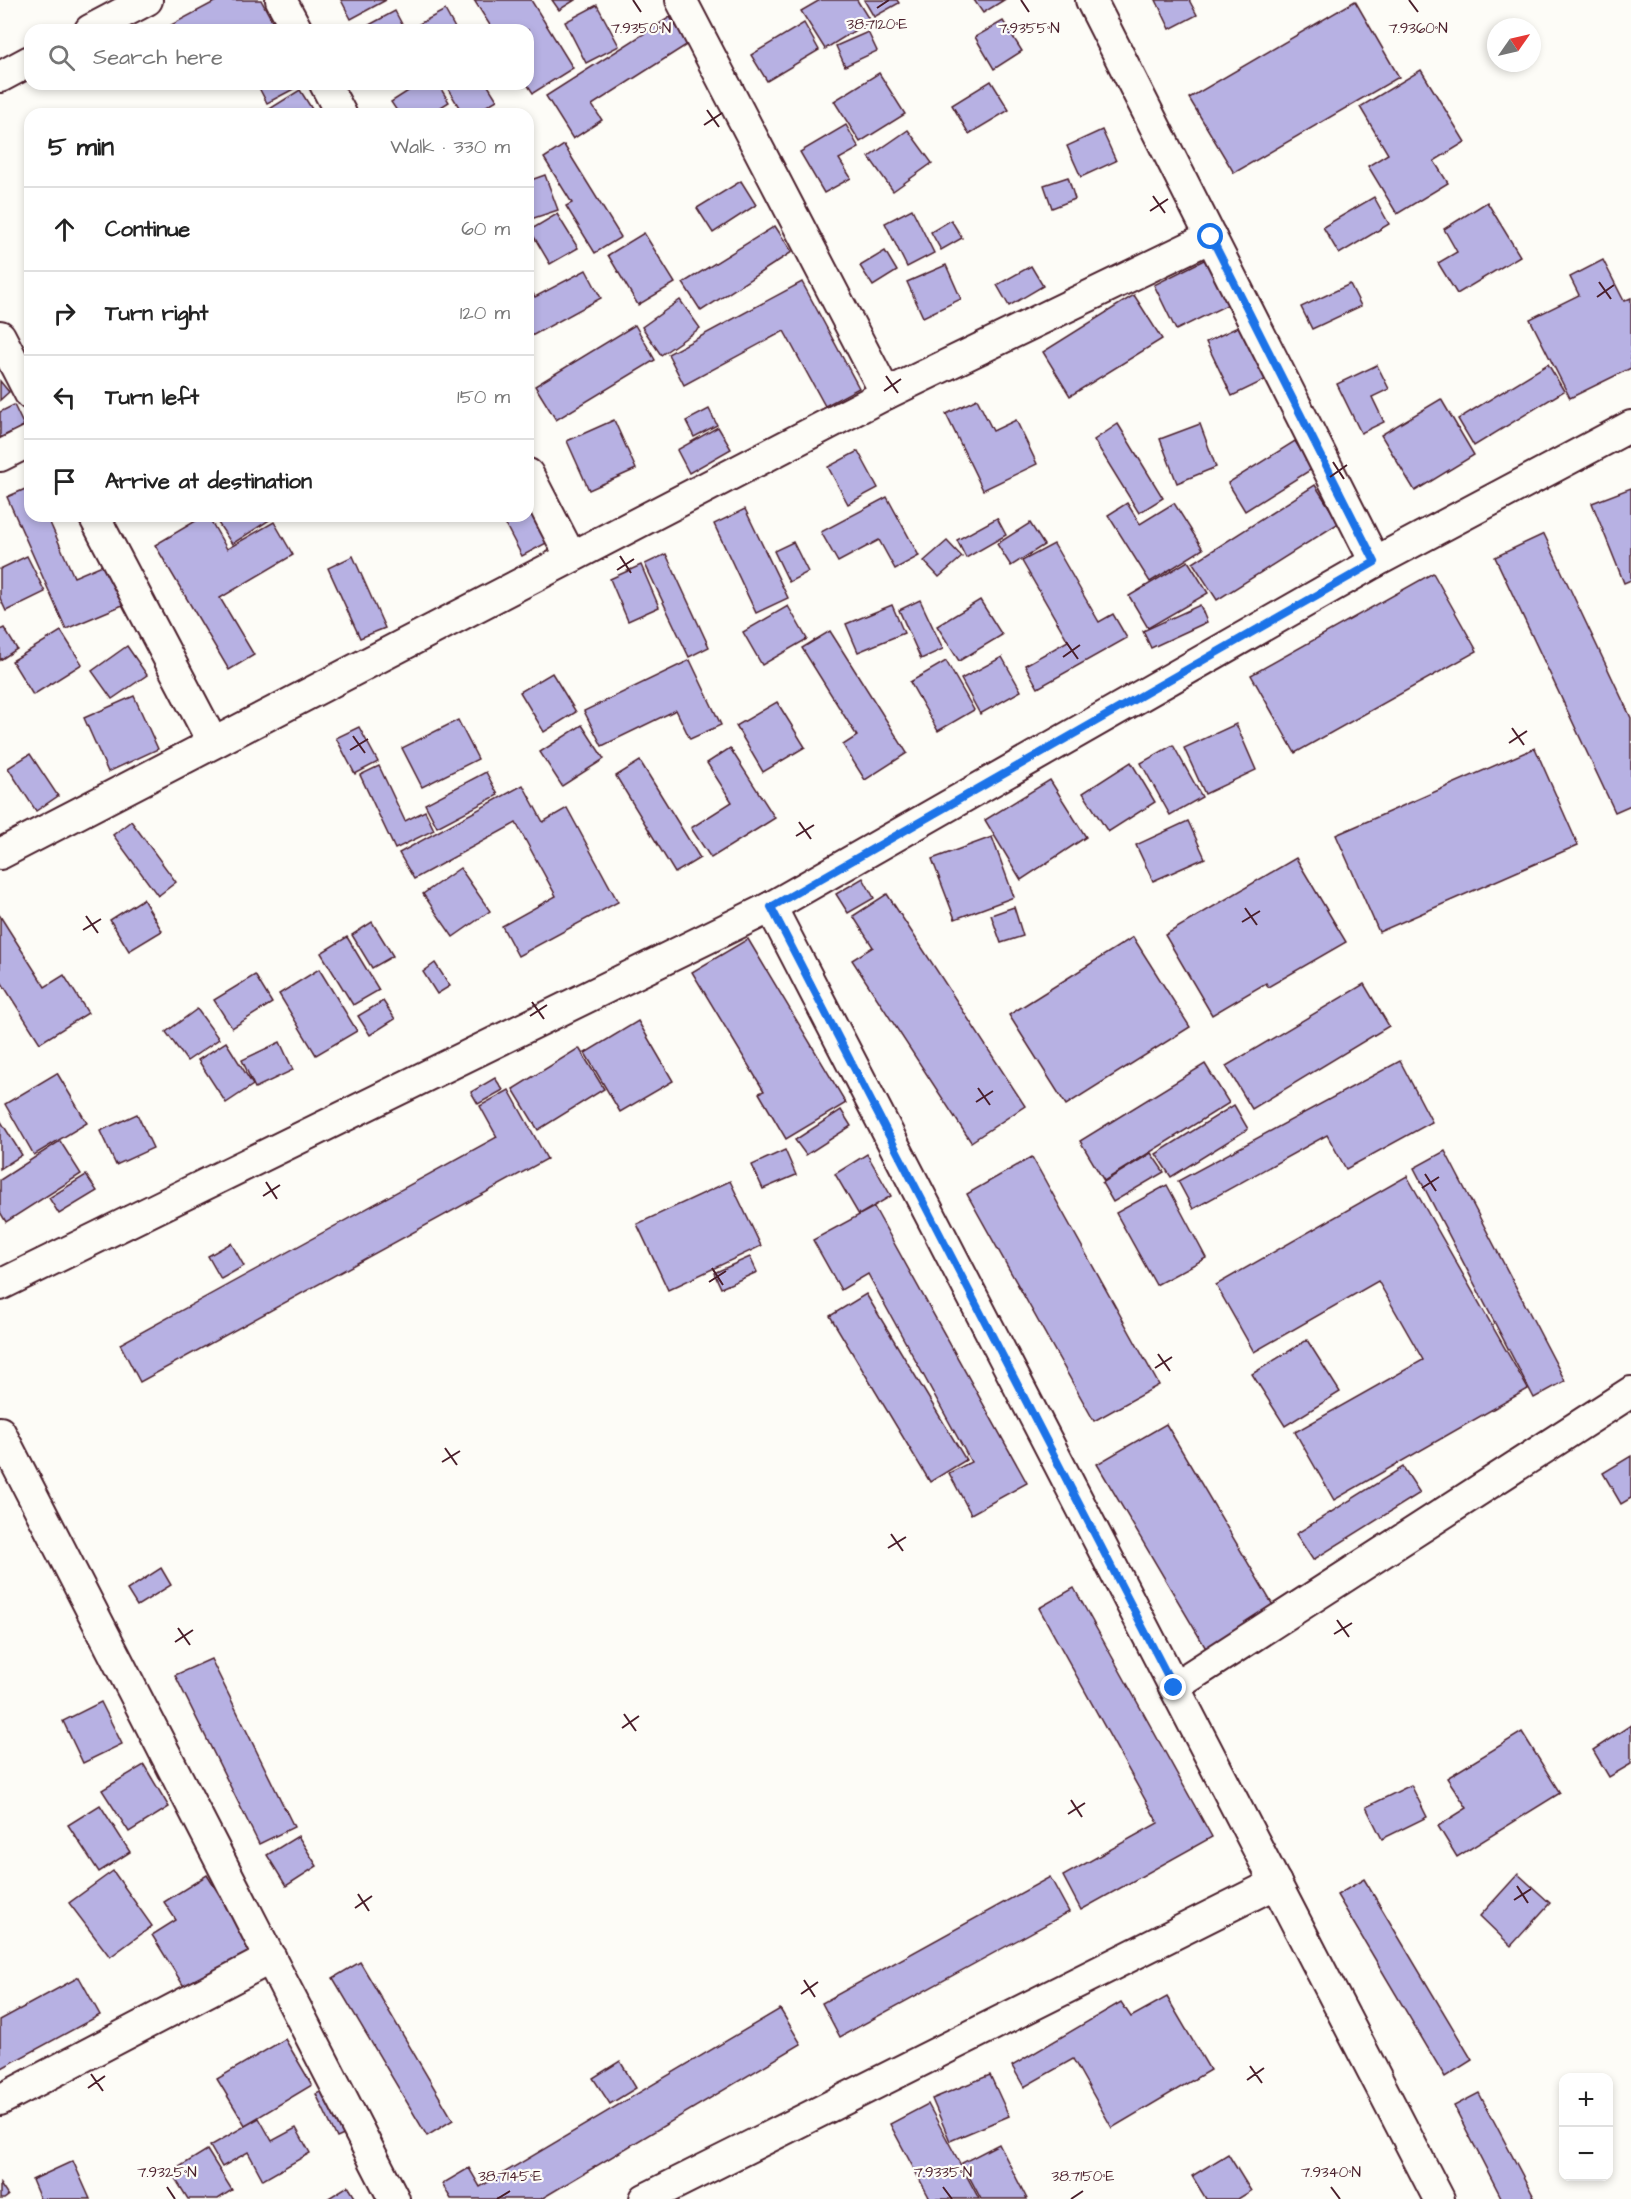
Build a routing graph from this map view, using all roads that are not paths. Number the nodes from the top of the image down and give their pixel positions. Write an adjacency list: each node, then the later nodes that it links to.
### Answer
1 (147, 0): 5 (street)
2 (281, 0): 6 (street)
3 (681, 0): 14 (street)
4 (1091, 0): 11 (street)
5 (101, 24)
6 (294, 24)
7 (24, 64): 8 (street)
8 (0, 77)
9 (328, 90): 10 (street)
10 (338, 108)
11 (1211, 237): 14 (street); 21 (street)
12 (0, 336): 13 (street)
13 (24, 382)
14 (886, 394): 20 (street)
15 (1631, 426): 21 (street)
16 (24, 444): 17 (street)
17 (0, 456)
18 (534, 486): 20 (street)
19 (97, 522): 22 (street)
20 (571, 557): 22 (street)
21 (1375, 562): 24 (street)
22 (213, 743): 23 (street)
23 (0, 854)
24 (771, 907): 25 (street); 28 (street)
25 (0, 1285)
26 (1631, 1392): 28 (street)
27 (0, 1432): 30 (street)
28 (1174, 1688): 29 (street)
29 (1276, 1883): 33 (street); 34 (street)
30 (271, 1959): 31 (street); 32 (street)
31 (0, 2100)
32 (394, 2199)
33 (645, 2199)
34 (1439, 2199)

